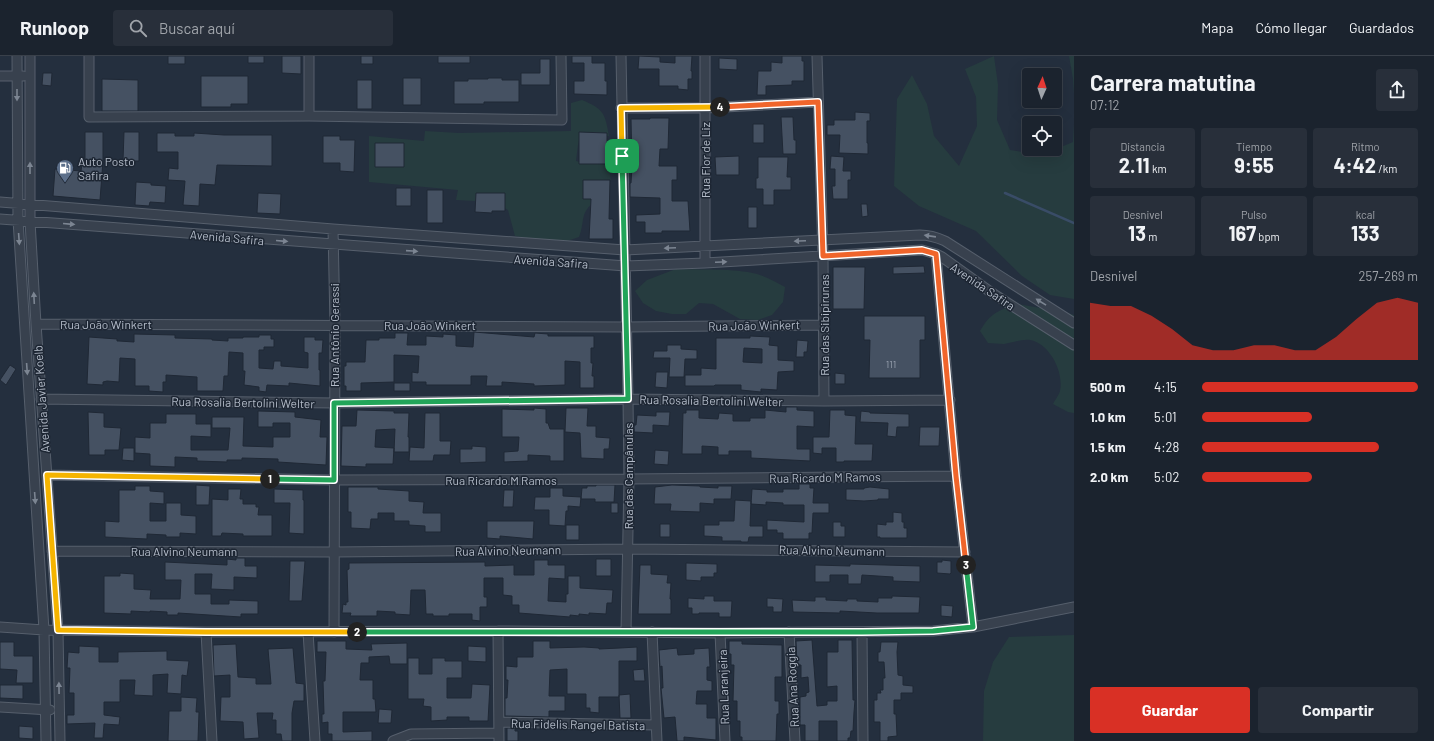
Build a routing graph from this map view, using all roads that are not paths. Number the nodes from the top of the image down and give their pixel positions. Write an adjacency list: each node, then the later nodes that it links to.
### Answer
1 (17, 56): 10 (street, Avenida Javier Koelb)
2 (30, 56): 11 (street, Avenida Javier Koelb)
3 (89, 56): 15 (street)
4 (310, 56): 15 (street)
5 (561, 56): 15 (street)
6 (621, 56): 13 (street, Rua das Campânulas)
7 (705, 56): 14 (street, Rua Flor de Liz)
8 (817, 56): 12 (street, Rua das Sibipirunas)
9 (0, 76): 10 (street)
10 (17, 76): 11 (street); 17 (street, Avenida Javier Koelb, one-way to 17)
11 (30, 77): 18 (street, Avenida Javier Koelb, one-way to 11)
12 (818, 102): 14 (street); 23 (street, Rua das Sibipirunas)
13 (621, 108): 14 (street); 26 (street, Rua das Campânulas)
14 (705, 108): 25 (street, Rua Flor de Liz)
15 (309, 116)
16 (0, 202): 17 (street, Avenida Safira)
17 (17, 203): 18 (street, Avenida Safira); 20 (street, Avenida Javier Koelb)
18 (29, 204): 21 (street, Avenida Javier Koelb); 22 (street, Avenida Safira)
19 (0, 219): 20 (street, Avenida Safira)
20 (18, 220): 21 (street, Avenida Safira); 53 (street, Avenida Javier Koelb, one-way to 53)
21 (30, 221): 24 (street, Avenida Safira, one-way to 24); 32 (street, Avenida Javier Koelb, one-way to 21)
22 (333, 229): 24 (street, Rua Antônio Gerassi); 26 (street, Avenida Safira)
23 (823, 240): 25 (street, Avenida Safira, one-way to 25); 28 (street, Rua das Sibipirunas); 31 (street, Avenida Safira, one-way to 23)
24 (333, 245): 30 (street, Avenida Safira, one-way to 30); 34 (street, Rua Antônio Gerassi)
25 (705, 247): 26 (street, Avenida Safira, one-way to 26); 29 (street, Rua Flor de Liz)
26 (625, 250): 30 (street, Rua das Campânulas)
27 (936, 254): 28 (street, Avenida Safira); 36 (street, Avenida Safira); 39 (street)
28 (823, 256): 29 (street, Avenida Safira, one-way to 28); 33 (street, Rua das Sibipirunas)
29 (705, 263): 30 (street, Avenida Safira)
30 (626, 266): 35 (street, Rua das Campânulas)
31 (1074, 322)
32 (36, 324): 34 (street, Rua João Winkert); 37 (street, Avenida Javier Koelb)
33 (824, 324): 35 (street, Rua João Winkert); 40 (street, Rua das Sibipirunas)
34 (335, 325): 35 (street, Rua João Winkert); 41 (street, Rua Antônio Gerassi)
35 (627, 327): 38 (street, Rua das Campânulas)
36 (1074, 345)
37 (41, 399): 41 (street, Rua Rosalia Bertolini Welter); 42 (street, Avenida Javier Koelb)
38 (628, 399): 40 (street, Rua Rosalia Bertolini Welter); 41 (street, Rua Rosalia Bertolini Welter); 44 (street, Rua das Campânulas)
39 (950, 400): 40 (street, Rua Rosalia Bertolini Welter); 43 (street)
40 (824, 401)
41 (334, 403): 45 (street, Rua Antônio Gerassi)
42 (47, 475): 45 (street, Rua Ricardo M Ramos); 47 (street, Avenida Javier Koelb)
43 (956, 476): 44 (street, Rua Ricardo M Ramos); 49 (street)
44 (629, 479): 45 (street, Rua Ricardo M Ramos); 46 (street, Rua das Campânulas)
45 (334, 480): 48 (street, Rua Antônio Gerassi)
46 (628, 549): 48 (street, Rua Alvino Neumann); 49 (street, Rua Alvino Neumann); 59 (street, Rua das Campânulas)
47 (52, 551): 48 (street, Rua Alvino Neumann); 54 (street, Avenida Javier Koelb)
48 (334, 552): 58 (street, Rua Antônio Gerassi)
49 (965, 552): 52 (street)
50 (1074, 607): 52 (street)
51 (0, 627): 53 (street)
52 (973, 627): 62 (street)
53 (44, 630): 54 (street); 65 (street, Avenida Javier Koelb)
54 (58, 630): 56 (street); 66 (street, Avenida Javier Koelb, one-way to 54)
55 (498, 631): 58 (street); 59 (street); 67 (street)
56 (206, 632): 57 (street); 72 (street)
57 (308, 632): 58 (street); 73 (street)
58 (334, 632)
59 (626, 632): 60 (street)
60 (652, 632): 63 (street); 68 (street)
61 (789, 632): 62 (street); 63 (street); 77 (street, Rua Ana Roggia)
62 (862, 632): 78 (street)
63 (720, 633): 76 (street, Rua Laranjeira)
64 (0, 707): 65 (street)
65 (45, 710): 66 (street); 70 (street, Avenida Javier Koelb)
66 (59, 710): 71 (street, Avenida Javier Koelb)
67 (499, 722): 68 (street, Rua Fidelis Rangel Batista); 69 (street)
68 (656, 725): 75 (street)
69 (499, 737): 74 (street)
70 (46, 741)
71 (60, 741)
72 (212, 741)
73 (315, 741)
74 (393, 741)
75 (657, 741)
76 (725, 741)
77 (795, 741)
78 (863, 741)

